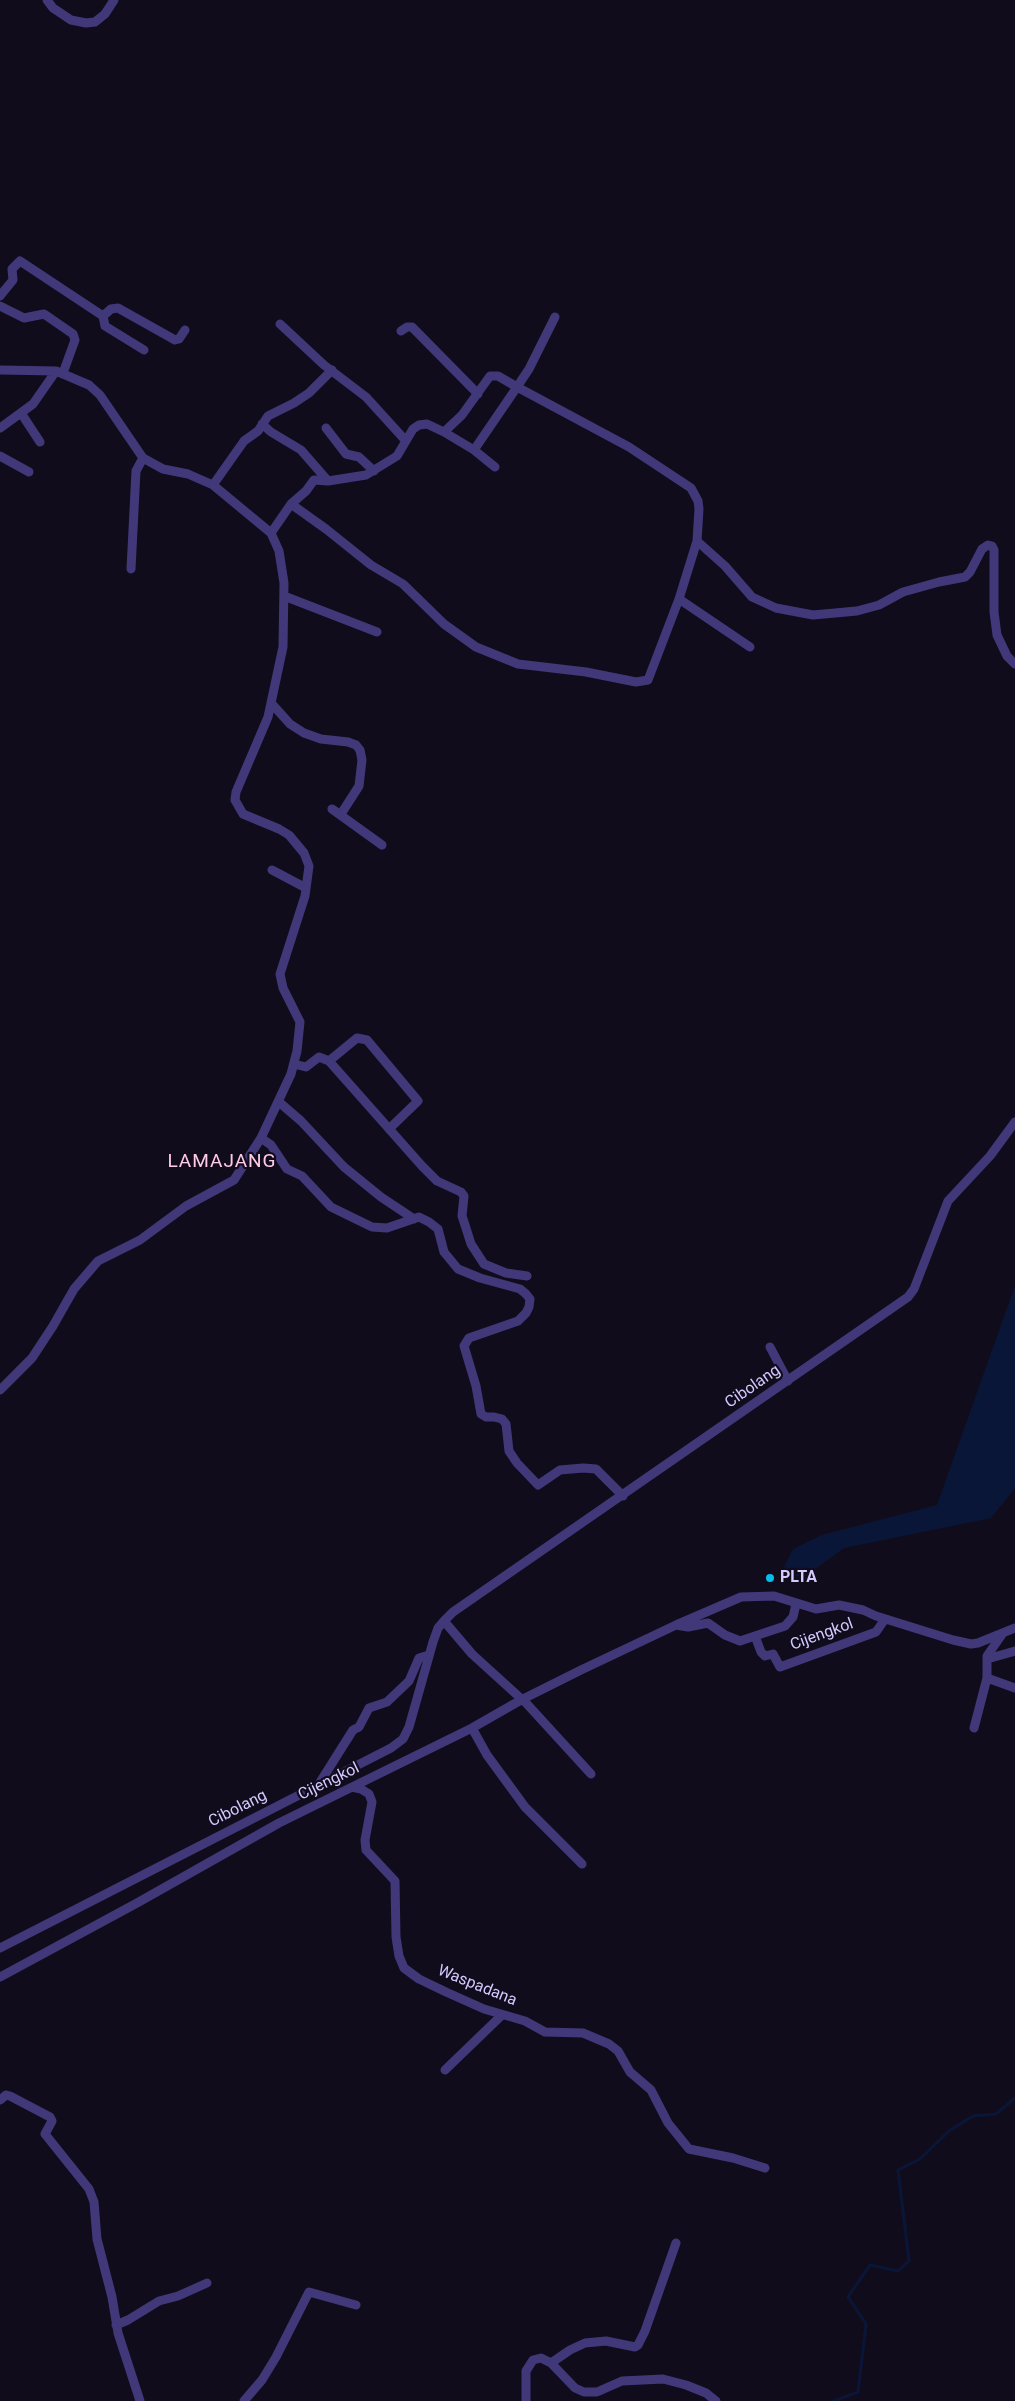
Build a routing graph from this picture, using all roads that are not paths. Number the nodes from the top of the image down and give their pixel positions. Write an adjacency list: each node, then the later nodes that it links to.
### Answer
1 (47, 0): 2 (street)
2 (114, 0)
3 (0, 296): 5 (street)
4 (0, 306): 13 (street)
5 (103, 316): 8 (street); 10 (street)
6 (556, 317): 14 (street)
7 (280, 324): 12 (street)
8 (185, 330)
9 (401, 332): 15 (street)
10 (144, 350)
11 (0, 370): 13 (street)
12 (332, 370): 17 (street); 21 (street)
13 (60, 372): 16 (street); 25 (street)
14 (517, 387): 15 (street); 23 (street); 33 (street)
15 (478, 394): 20 (street)
16 (21, 413): 18 (street); 22 (street)
17 (262, 424): 29 (street); 30 (street)
18 (0, 428)
19 (326, 428): 27 (street)
20 (444, 432): 21 (street); 23 (street)
21 (406, 441): 27 (street)
22 (40, 442)
23 (474, 450): 26 (street)
24 (0, 456): 28 (street)
25 (143, 458): 30 (street); 34 (street)
26 (495, 467)
27 (374, 471): 29 (street)
28 (29, 472)
29 (328, 481): 31 (street)
30 (213, 485): 32 (street)
31 (291, 504): 32 (street); 36 (street)
32 (271, 533): 35 (street)
33 (697, 541): 36 (street); 39 (street)
34 (131, 569)
35 (284, 596): 37 (street); 40 (street)
36 (679, 599): 38 (street)
37 (377, 632)
38 (750, 647)
39 (1015, 664)
40 (272, 704): 41 (street); 43 (street)
41 (382, 845)
42 (272, 870): 43 (street)
43 (305, 892): 45 (street)
44 (329, 1061): 45 (street); 48 (street); 48 (street)
45 (294, 1064): 46 (street)
46 (278, 1102): 49 (street); 50 (street)
47 (1015, 1122): 53 (street, Cibolang)
48 (389, 1129): 51 (street)
49 (261, 1138): 50 (street); 54 (street)
50 (414, 1219): 55 (street)
51 (527, 1276)
52 (770, 1348): 53 (street)
53 (788, 1380): 55 (street, Cibolang)
54 (0, 1390)
55 (623, 1496): 58 (street, Cibolang)
56 (796, 1604): 57 (street, Cijengkol); 59 (street, Cijengkol); 62 (street, Cijengkol)
57 (884, 1619): 61 (street, Cijengkol); 62 (street, Cijengkol)
58 (444, 1621): 64 (street, Cibolang); 68 (street)
59 (676, 1625): 62 (street, Cijengkol); 68 (street, Cijengkol)
60 (1015, 1628): 61 (street, Cijengkol)
61 (1003, 1633): 65 (street)
62 (755, 1636)
63 (1015, 1651): 65 (street)
64 (430, 1655): 72 (street); 72 (street, Cibolang)
65 (987, 1659): 66 (street)
66 (988, 1678): 67 (street); 70 (street)
67 (1015, 1688)
68 (521, 1700): 69 (street, Cijengkol); 71 (street)
69 (472, 1728): 73 (street, Cijengkol); 74 (street)
70 (974, 1728)
71 (591, 1774)
72 (319, 1785): 75 (street, Cibolang)
73 (352, 1787): 76 (street, Cijengkol); 77 (street, Waspadana)
74 (582, 1864)
75 (0, 1948)
76 (0, 1977)
77 (502, 2015): 78 (street); 80 (street, Waspadana)
78 (445, 2070)
79 (0, 2100): 84 (street)
80 (765, 2168)
81 (676, 2243): 85 (street)
82 (207, 2283): 84 (street)
83 (356, 2306): 87 (street)
84 (116, 2324): 86 (street)
85 (551, 2363): 88 (street); 89 (street)
86 (140, 2401)
87 (244, 2401)
88 (526, 2401)
89 (716, 2401)

